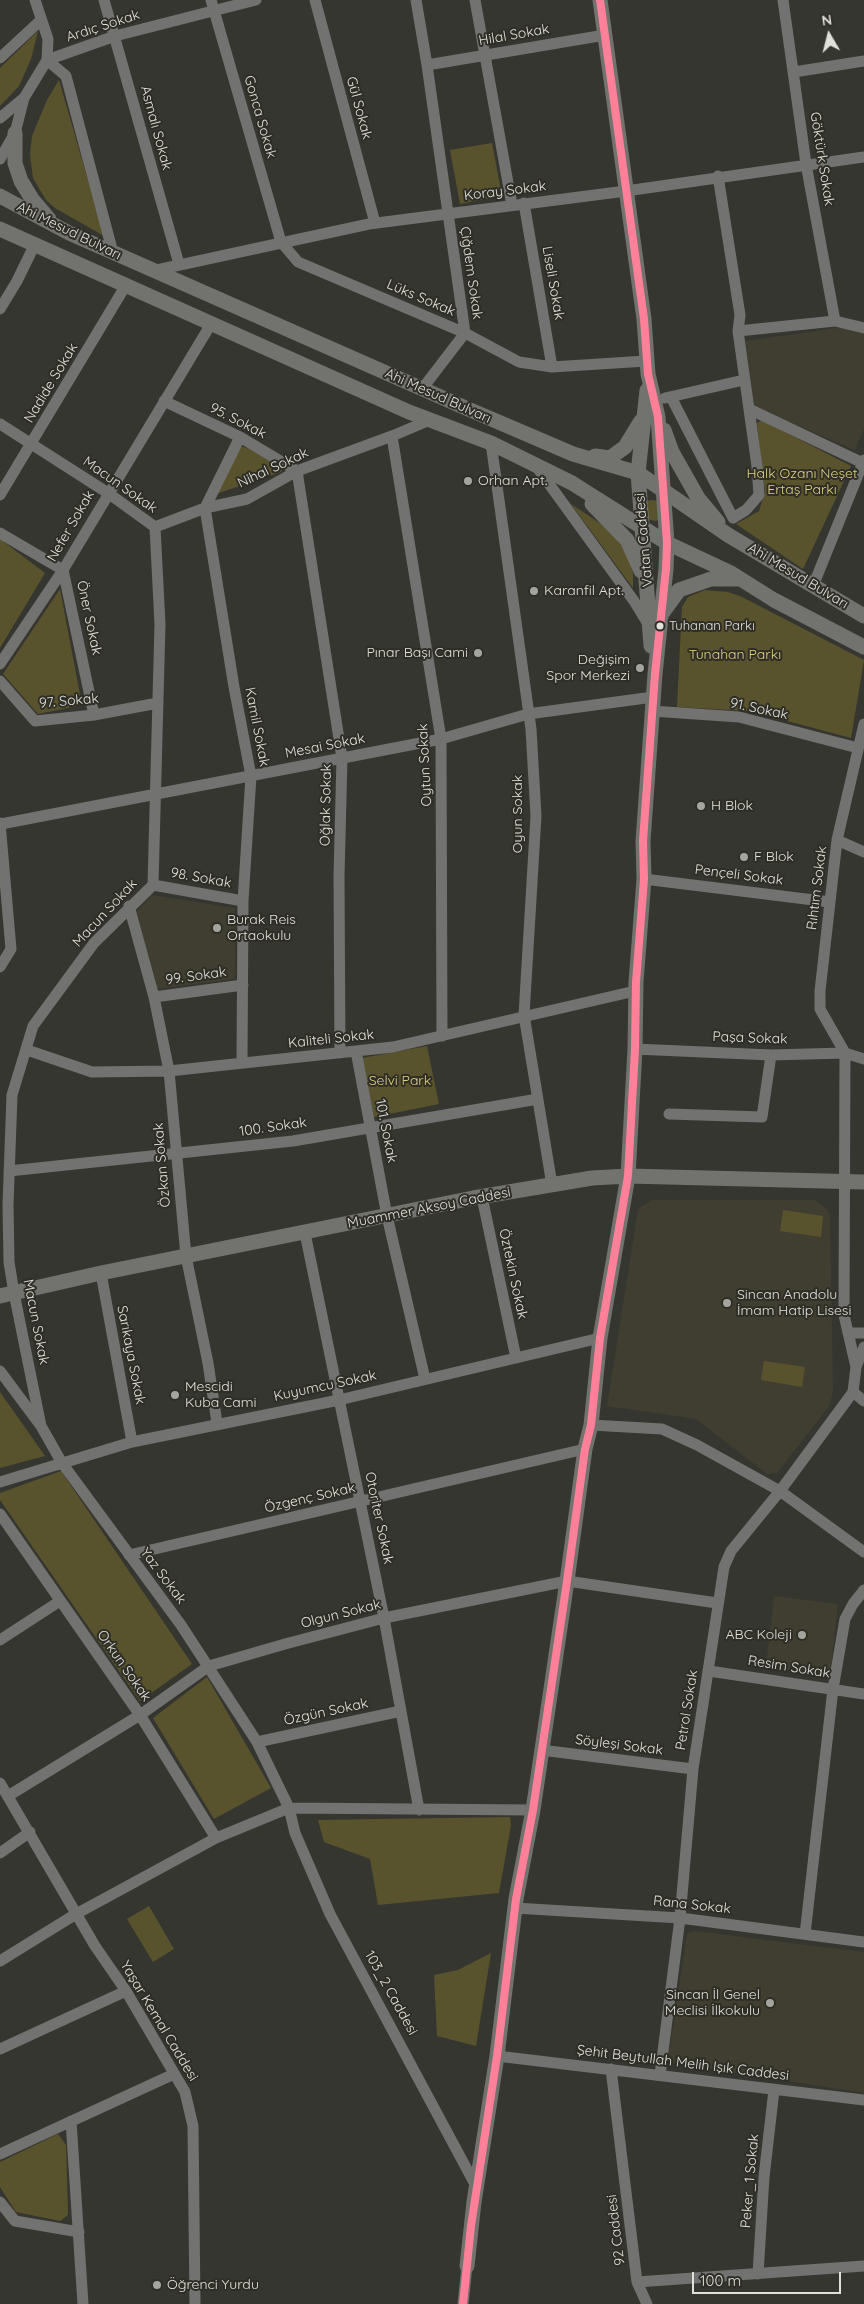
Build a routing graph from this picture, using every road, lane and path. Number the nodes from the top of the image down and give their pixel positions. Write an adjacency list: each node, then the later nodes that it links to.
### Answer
1 (35, 0): 10 (street)
2 (104, 0): 12 (street, Asmalı Sokak)
3 (256, 0): 9 (street, Ardıç Sokak)
4 (315, 0): 31 (street, Gül Sokak)
5 (416, 0): 17 (street, Çiğdem Sokak)
6 (474, 0): 13 (street)
7 (600, 0): 11 (main road, Vatan Caddesi)
8 (782, 0): 18 (street, Göktürk Sokak)
9 (212, 5): 12 (street, Ardıç Sokak); 34 (street, Gonca Sokak)
10 (41, 20): 14 (street); 15 (street)
11 (605, 35): 13 (street, Hilal Sokak); 26 (main road, Vatan Caddesi)
12 (116, 36): 15 (street, Ardıç Sokak); 37 (street, Asmalı Sokak)
13 (483, 56): 17 (street, Hilal Sokak); 29 (street)
14 (0, 58)
15 (47, 60): 19 (street); 36 (street)
16 (864, 62): 18 (street)
17 (428, 65): 30 (street, Çiğdem Sokak)
18 (794, 72): 24 (street, Göktürk Sokak)
19 (24, 98): 20 (street); 21 (street)
20 (0, 118)
21 (15, 134): 23 (street); 32 (main road)
22 (864, 157): 24 (street, Koray Sokak)
23 (0, 159)
24 (806, 164): 25 (street, Koray Sokak); 41 (street, Göktürk Sokak)
25 (718, 176): 26 (street, Koray Sokak); 44 (street)
26 (626, 191): 28 (street, Koray Sokak); 46 (main road, Vatan Caddesi)
27 (0, 196): 32 (main road, Ahi Mesud Bulvarı)
28 (524, 203): 29 (street, Koray Sokak); 47 (street, Liseli Sokak)
29 (512, 205): 30 (street, Koray Sokak)
30 (448, 213): 31 (street, Koray Sokak); 45 (street, Çiğdem Sokak)
31 (375, 223): 34 (street, Koray Sokak)
32 (54, 226): 36 (main road, Ahi Mesud Bulvarı)
33 (0, 229): 35 (main road, Ahi Mesud Bulvarı)
34 (281, 242): 37 (street, Koray Sokak); 45 (street, Lüks Sokak)
35 (36, 244): 39 (main road, Ahi Mesud Bulvarı); 40 (street)
36 (113, 253): 38 (main road, Ahi Mesud Bulvarı)
37 (179, 264): 38 (street, Koray Sokak)
38 (152, 270): 49 (main road, Ahi Mesud Bulvarı)
39 (126, 285): 42 (main road, Ahi Mesud Bulvarı); 58 (street, Nadide Sokak)
40 (0, 309)
41 (835, 321): 43 (street); 44 (street)
42 (211, 324): 51 (street, Nefer Sokak); 54 (main road, Ahi Mesud Bulvarı)
43 (864, 328)
44 (738, 331): 48 (street)
45 (465, 333): 47 (street, Lüks Sokak); 49 (street, Çiğdem Sokak)
46 (647, 367): 47 (street, Lüks Sokak); 53 (main road, Vatan Caddesi)
47 (552, 368)
48 (744, 380): 50 (street); 52 (street)
49 (422, 389): 60 (main road, Ahi Mesud Bulvarı)
50 (671, 397): 52 (street); 53 (street)
51 (164, 401): 57 (street, 95. Sokak); 67 (street, Nefer Sokak)
52 (749, 409): 61 (street)
53 (652, 410): 60 (main road); 64 (main road, Vatan Caddesi); 66 (main road, Vatan Caddesi); 73 (main road)
54 (430, 420): 56 (street, Nihal Sokak); 59 (main road, Ahi Mesud Bulvarı)
55 (0, 424): 58 (street, Macun Sokak)
56 (392, 436): 63 (street, Nihal Sokak); 90 (street, Oytun Sokak)
57 (240, 438): 63 (street, 95. Sokak); 69 (street)
58 (32, 444): 67 (street, Macun Sokak); 68 (street, Nadide Sokak)
59 (490, 444): 62 (main road, Ahi Mesud Bulvarı); 87 (street, Oyun Sokak)
60 (573, 454): 64 (main road, Ahi Mesud Bulvarı)
61 (864, 462): 77 (street)
62 (536, 466): 65 (main road, Ahi Mesud Bulvarı); 80 (street)
63 (297, 471): 69 (street, Nihal Sokak); 92 (street, Oğlak Sokak)
64 (638, 473): 66 (main road, Ahi Mesud Bulvarı); 71 (main road, Vatan Caddesi)
65 (572, 483): 71 (main road, Ahi Mesud Bulvarı); 78 (main road)
66 (664, 492): 73 (main road, Ahi Mesud Bulvarı); 74 (main road, Vatan Caddesi)
67 (108, 493): 70 (street, Macun Sokak); 75 (street, Nefer Sokak)
68 (0, 495)
69 (205, 508): 70 (street, Nihal Sokak); 93 (street, Kamil Sokak)
70 (155, 527): 85 (street, Macun Sokak)
71 (642, 529): 74 (main road, Ahi Mesud Bulvarı); 78 (main road, Vatan Caddesi)
72 (0, 533): 75 (street, Öner Sokak)
73 (728, 534): 77 (main road, Ahi Mesud Bulvarı)
74 (667, 543): 76 (main road, Ahi Mesud Bulvarı); 78 (main road, Vatan Caddesi)
75 (63, 570): 82 (street, Nefer Sokak); 88 (street, Öner Sokak)
76 (741, 580): 78 (main road); 81 (main road, Ahi Mesud Bulvarı)
77 (813, 586): 79 (main road, Ahi Mesud Bulvarı)
78 (656, 610): 80 (main road, Vatan Caddesi); 83 (main road, Vatan Caddesi)
79 (862, 613)
80 (650, 628): 83 (main road, Vatan Caddesi)
81 (864, 647)
82 (0, 664)
83 (655, 674): 86 (main road)
84 (0, 681): 88 (street, 97. Sokak)
85 (158, 703): 88 (street, 97. Sokak); 94 (street, Macun Sokak)
86 (653, 704): 87 (street, Mesai Sokak); 91 (street, 91. Sokak); 98 (main road)
87 (528, 714): 90 (street, Mesai Sokak); 107 (street, Oyun Sokak)
88 (94, 715)
89 (864, 724): 91 (street, Rıhtım Sokak)
90 (442, 739): 92 (street, Mesai Sokak); 108 (street, Oytun Sokak)
91 (858, 748): 96 (street, Rıhtım Sokak)
92 (342, 758): 93 (street, Mesai Sokak); 112 (street, Oğlak Sokak)
93 (251, 776): 94 (street, Mesai Sokak); 100 (street, Kamil Sokak)
94 (154, 794): 95 (street, Mesai Sokak); 99 (street, Macun Sokak)
95 (1, 823): 103 (street)
96 (837, 840): 97 (street); 101 (street, Rıhtım Sokak)
97 (864, 852)
98 (644, 879): 101 (street, Pençeli Sokak); 105 (main road)
99 (153, 885): 100 (street, 98. Sokak); 102 (street, Macun Sokak)
100 (244, 901): 104 (street, Kamil Sokak)
101 (830, 902): 113 (street, Rıhtım Sokak)
102 (129, 906): 106 (street, Özkan Sokak); 110 (street, Macun Sokak)
103 (0, 967)
104 (243, 985): 106 (street, 99. Sokak); 116 (street, Kamil Sokak)
105 (635, 992): 107 (street, Kaliteli Sokak); 109 (main road)
106 (154, 997): 117 (street, Özkan Sokak)
107 (524, 1015): 108 (street, Kaliteli Sokak); 118 (street, Oyun Sokak)
108 (442, 1036): 111 (street, Kaliteli Sokak)
109 (635, 1049): 114 (street, Paşa Sokak); 123 (main road)
110 (27, 1050): 117 (street, Kaliteli Sokak); 122 (street, Macun Sokak)
111 (356, 1051): 112 (street, Kaliteli Sokak); 120 (street, 101. Sokak)
112 (340, 1053): 116 (street, Kaliteli Sokak)
113 (845, 1053): 114 (street, Paşa Sokak); 115 (street, Paşa Sokak); 124 (street)
114 (770, 1055): 119 (street)
115 (864, 1059)
116 (242, 1062): 117 (street, Kaliteli Sokak)
117 (169, 1071): 121 (street, Özkan Sokak)
118 (538, 1099): 120 (street, 100. Sokak); 126 (street, Oyun Sokak)
119 (669, 1114)
120 (370, 1127): 121 (street, 100. Sokak); 128 (street, 101. Sokak)
121 (176, 1154): 122 (street, 100. Sokak); 130 (street, Özkan Sokak)
122 (9, 1171): 132 (street, Macun Sokak)
123 (628, 1176): 124 (main road, Muammer Aksoy Caddesi); 126 (main road, Muammer Aksoy Caddesi); 135 (main road)
124 (846, 1181): 125 (main road, Muammer Aksoy Caddesi); 133 (street)
125 (864, 1182)
126 (552, 1185): 127 (main road, Muammer Aksoy Caddesi)
127 (482, 1197): 128 (main road, Muammer Aksoy Caddesi); 137 (street, Öztekin Sokak)
128 (387, 1216): 129 (main road, Muammer Aksoy Caddesi); 140 (street, 101. Sokak)
129 (305, 1233): 130 (main road, Muammer Aksoy Caddesi); 142 (street, Otoriter Sokak)
130 (186, 1256): 131 (main road, Muammer Aksoy Caddesi); 144 (street, Özkan Sokak)
131 (101, 1273): 132 (main road, Muammer Aksoy Caddesi); 147 (street, Sarıkaya Sokak)
132 (7, 1295): 146 (street, Macun Sokak)
133 (848, 1333): 134 (street); 138 (street)
134 (864, 1333)
135 (600, 1338): 137 (street, Kuyumcu Sokak); 145 (main road)
136 (864, 1347): 138 (street)
137 (516, 1358): 140 (street, Kuyumcu Sokak)
138 (856, 1367): 141 (street)
139 (0, 1371): 146 (street, Yaz Sokak)
140 (425, 1379): 142 (street, Kuyumcu Sokak)
141 (853, 1392): 143 (street); 151 (street, Petrol Sokak)
142 (339, 1400): 144 (street, Kuyumcu Sokak); 152 (street, Otoriter Sokak)
143 (864, 1401)
144 (217, 1424): 147 (street, Kuyumcu Sokak)
145 (591, 1425): 148 (main road); 151 (street)
146 (41, 1426): 149 (street, Yaz Sokak)
147 (132, 1442): 149 (street, Kuyumcu Sokak)
148 (585, 1449): 152 (street, Özgenç Sokak); 156 (main road)
149 (62, 1463): 150 (street, Kuyumcu Sokak); 155 (street, Yaz Sokak)
150 (0, 1482)
151 (780, 1491): 154 (street); 159 (street, Petrol Sokak)
152 (360, 1502): 155 (street, Özgenç Sokak); 160 (street, Otoriter Sokak)
153 (0, 1514): 158 (street, Orkun Sokak)
154 (864, 1552)
155 (129, 1555): 162 (street, Yaz Sokak)
156 (568, 1581): 159 (street, Olgun Sokak); 160 (street, Olgun Sokak); 169 (main road)
157 (864, 1590): 164 (street)
158 (60, 1601): 161 (street); 167 (street, Orkun Sokak)
159 (717, 1603): 163 (street, Petrol Sokak)
160 (384, 1618): 162 (street, Olgun Sokak); 166 (street, Otoriter Sokak)
161 (0, 1640)
162 (209, 1666): 167 (street, Olgun Sokak); 168 (street, Yaz Sokak)
163 (709, 1671): 164 (street, Resim Sokak); 170 (street, Petrol Sokak)
164 (833, 1689): 165 (street, Resim Sokak); 182 (street)
165 (864, 1694)
166 (401, 1711): 168 (street, Özgün Sokak); 174 (street, Otoriter Sokak)
167 (140, 1715): 172 (street, Olgun Sokak); 177 (street, Orkun Sokak)
168 (257, 1742): 173 (street, Yaz Sokak)
169 (541, 1750): 170 (street, Söyleşi Sokak); 175 (main road)
170 (693, 1769): 181 (street, Petrol Sokak)
171 (0, 1783): 172 (street, Yaşar Kemal Caddesi)
172 (8, 1796): 176 (street, Yaşar Kemal Caddesi)
173 (289, 1808): 174 (street); 177 (street); 195 (street, 103_2 Caddesi)
174 (420, 1810): 175 (street)
175 (533, 1810): 179 (main road)
176 (30, 1832): 178 (street); 180 (street, Yaşar Kemal Caddesi)
177 (216, 1838): 180 (street)
178 (0, 1852)
179 (515, 1908): 181 (street, Rana Sokak); 187 (main road)
180 (76, 1914): 184 (street); 185 (street, Yaşar Kemal Caddesi)
181 (680, 1918): 182 (street, Rana Sokak); 190 (street, Petrol Sokak)
182 (805, 1934): 183 (street, Rana Sokak)
183 (864, 1942)
184 (0, 1961)
185 (126, 1991): 186 (street); 189 (street, Yaşar Kemal Caddesi)
186 (0, 2050)
187 (497, 2056): 188 (street, Şehit Beytullah Melih Işık Caddesi); 195 (main road)
188 (612, 2069): 190 (street, Şehit Beytullah Melih Işık Caddesi); 201 (street, 92 Caddesi)
189 (174, 2074): 193 (street); 203 (street, Yaşar Kemal Caddesi)
190 (660, 2075): 191 (street, Şehit Beytullah Melih Işık Caddesi)
191 (774, 2090): 192 (street, Şehit Beytullah Melih Işık Caddesi); 200 (street, Peker_1 Sokak)
192 (864, 2100)
193 (71, 2121): 194 (street); 197 (street)
194 (0, 2154)
195 (477, 2188): 198 (main road)
196 (0, 2202): 197 (street)
197 (78, 2232): 202 (street)
198 (467, 2266): 204 (street)
199 (864, 2266): 200 (street, 92 Caddesi)
200 (758, 2274): 201 (street, 92 Caddesi)
201 (638, 2282): 205 (street)
202 (83, 2304)
203 (195, 2304)
204 (463, 2304)
205 (647, 2304)

